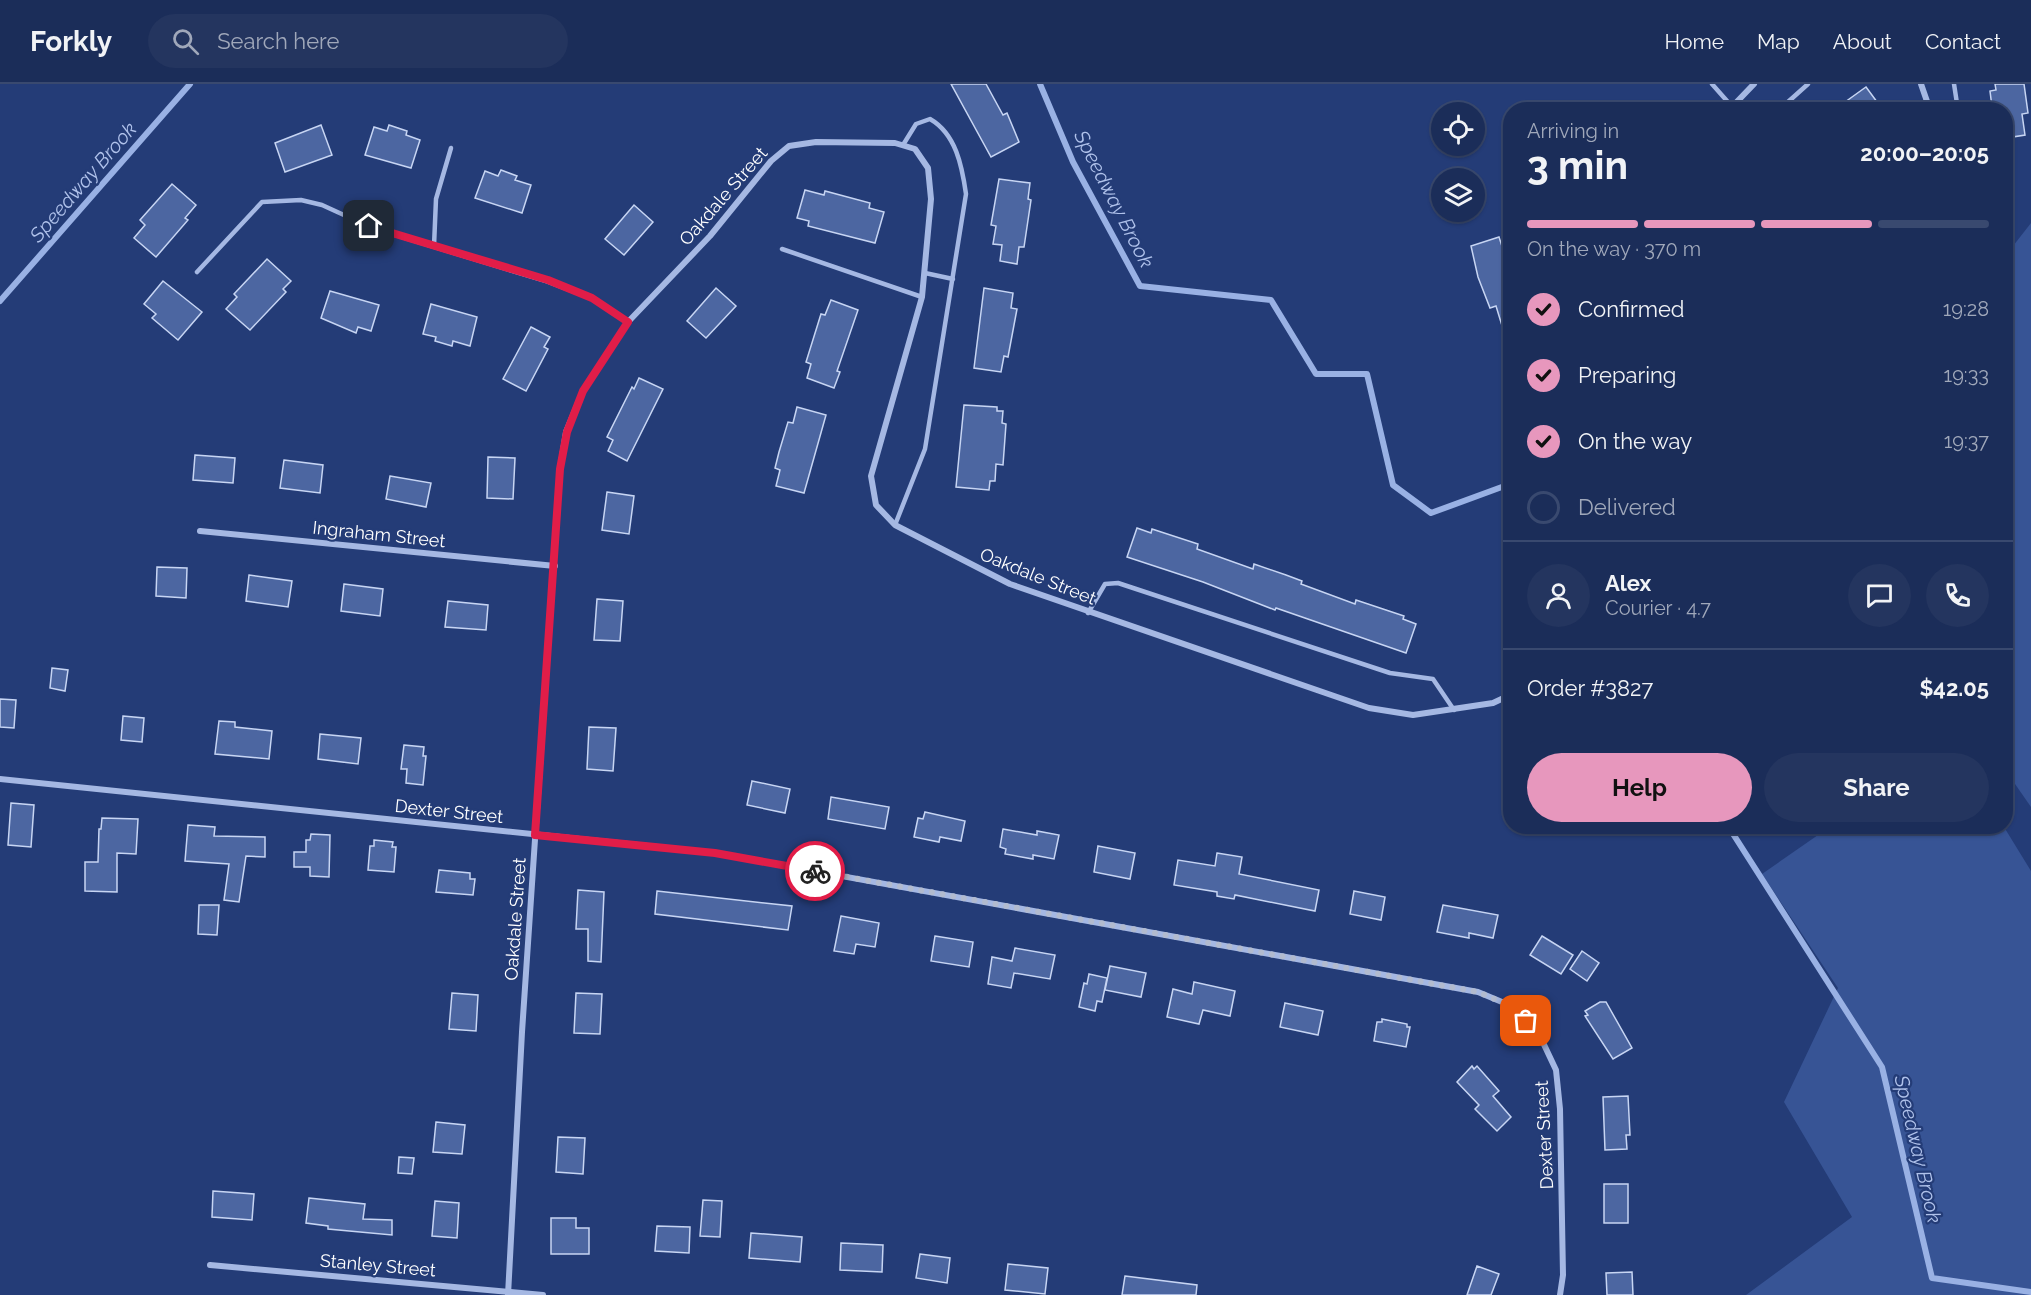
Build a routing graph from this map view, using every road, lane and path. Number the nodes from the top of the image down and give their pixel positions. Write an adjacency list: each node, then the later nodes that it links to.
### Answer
1 (1712, 84): 6 (lane)
2 (1754, 84): 7 (street)
3 (1808, 84): 8 (lane)
4 (1921, 84): 9 (street)
5 (1954, 84): 10 (lane)
6 (1727, 102)
7 (1738, 102)
8 (1788, 102)
9 (1927, 102)
10 (1957, 102)
11 (903, 145): 17 (street, Oakdale Street); 18 (lane); 20 (street, Oakdale Street)
12 (451, 148): 14 (lane)
13 (369, 226): 14 (street); 16 (lane)
14 (434, 246): 20 (street)
15 (782, 249): 19 (lane)
16 (197, 272)
17 (925, 273): 18 (lane); 19 (street, Oakdale Street)
18 (953, 279): 21 (lane)
19 (922, 297): 21 (street, Oakdale Street)
20 (628, 322): 23 (street, Oakdale Street)
21 (895, 525): 24 (street, Oakdale Street)
22 (200, 531): 23 (street, Ingraham Street)
23 (555, 566): 28 (street, Oakdale Street)
24 (1088, 613): 26 (street, Oakdale Street); 26 (lane)
25 (1503, 698): 26 (street, Oakdale Street)
26 (1454, 710)
27 (0, 779): 28 (street, Dexter Street)
28 (535, 835): 30 (street, Oakdale Street); 32 (street, Dexter Street)
29 (210, 1265): 30 (street, Stanley Street)
30 (508, 1294): 31 (street, Stanley Street)
31 (543, 1295)
32 (1560, 1295)

